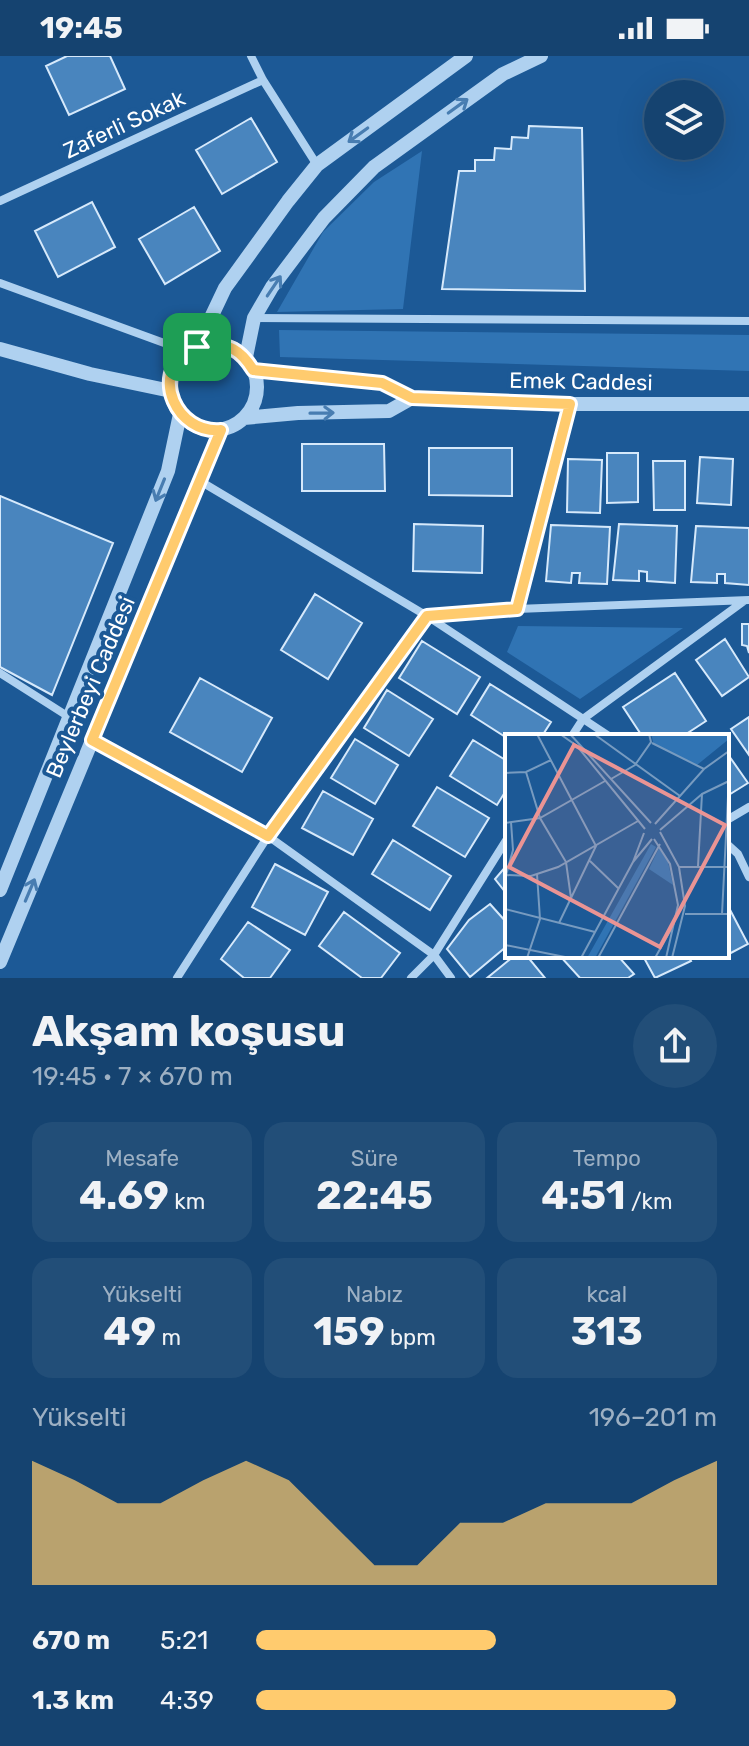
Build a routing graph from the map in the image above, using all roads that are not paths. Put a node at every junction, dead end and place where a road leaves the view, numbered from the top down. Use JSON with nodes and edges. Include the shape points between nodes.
{"nodes":[{"id":1,"x":251,"y":56,"type":"edge"},
{"id":2,"x":466,"y":56,"type":"edge"},
{"id":3,"x":541,"y":56,"type":"edge"},
{"id":4,"x":263,"y":80,"type":"junction"},
{"id":5,"x":317,"y":165,"type":"junction"},
{"id":6,"x":0,"y":201,"type":"edge"},
{"id":7,"x":0,"y":283,"type":"edge"},
{"id":8,"x":254,"y":318,"type":"junction"},
{"id":9,"x":749,"y":321,"type":"edge"},
{"id":10,"x":0,"y":349,"type":"edge"},
{"id":11,"x":192,"y":349,"type":"junction"},
{"id":12,"x":250,"y":363,"type":"junction"},
{"id":13,"x":171,"y":391,"type":"junction"},
{"id":14,"x":412,"y":398,"type":"junction"},
{"id":15,"x":570,"y":404,"type":"junction"},
{"id":16,"x":749,"y":404,"type":"edge"},
{"id":17,"x":180,"y":414,"type":"junction"},
{"id":18,"x":244,"y":418,"type":"junction"},
{"id":19,"x":221,"y":430,"type":"junction"},
{"id":20,"x":200,"y":481,"type":"junction"},
{"id":21,"x":747,"y":600,"type":"edge"},
{"id":22,"x":517,"y":609,"type":"junction"},
{"id":23,"x":427,"y":616,"type":"junction"},
{"id":24,"x":0,"y":673,"type":"edge"},
{"id":25,"x":69,"y":717,"type":"junction"},
{"id":26,"x":583,"y":719,"type":"junction"},
{"id":27,"x":573,"y":734,"type":"edge"},
{"id":28,"x":606,"y":734,"type":"edge"},
{"id":29,"x":92,"y":740,"type":"junction"},
{"id":30,"x":749,"y":807,"type":"edge"},
{"id":31,"x":729,"y":819,"type":"edge"},
{"id":32,"x":268,"y":836,"type":"junction"},
{"id":33,"x":505,"y":842,"type":"edge"},
{"id":34,"x":729,"y":846,"type":"edge"},
{"id":35,"x":749,"y":877,"type":"edge"},
{"id":36,"x":0,"y":890,"type":"edge"},
{"id":37,"x":434,"y":955,"type":"junction"},
{"id":38,"x":0,"y":962,"type":"edge"},
{"id":39,"x":177,"y":978,"type":"edge"},
{"id":40,"x":411,"y":978,"type":"edge"},
{"id":41,"x":451,"y":978,"type":"edge"}],
"edges":[{"from":1,"to":4,"type":"street"},
{"from":2,"to":5,"type":"street","one_way":true},
{"from":8,"to":3,"type":"street","one_way":true,"via":[[324,218],[374,167],[503,74]]},
{"from":4,"to":5,"type":"street"},
{"from":4,"to":6,"type":"street","name":"Zaferli Sokak"},
{"from":5,"to":11,"type":"street","via":[[225,288]]},
{"from":7,"to":11,"type":"street"},
{"from":8,"to":9,"type":"street"},
{"from":8,"to":12,"type":"street"},
{"from":10,"to":13,"type":"street"},
{"from":11,"to":12,"type":"street","name":"Emek Caddesi","via":[[220,344],[234,348]]},
{"from":11,"to":13,"type":"street","via":[[177,361]]},
{"from":12,"to":14,"type":"street","name":"Emek Caddesi","via":[[382,383]]},
{"from":12,"to":18,"type":"street","via":[[258,383]]},
{"from":13,"to":17,"type":"street"},
{"from":14,"to":15,"type":"street","name":"Emek Caddesi"},
{"from":18,"to":14,"type":"street","name":"Emek Caddesi","one_way":true,"via":[[389,411]]},
{"from":15,"to":16,"type":"street","name":"Emek Caddesi"},
{"from":15,"to":22,"type":"street"},
{"from":17,"to":19,"type":"street","via":[[190,424]]},
{"from":17,"to":25,"type":"street","name":"Beylerbeyi Caddesi","one_way":true,"via":[[168,471]]},
{"from":18,"to":19,"type":"street","name":"Emek Caddesi"},
{"from":19,"to":20,"type":"street","name":"Beylerbeyi Caddesi"},
{"from":20,"to":23,"type":"street"},
{"from":20,"to":29,"type":"street","name":"Beylerbeyi Caddesi"},
{"from":21,"to":22,"type":"street"},
{"from":21,"to":26,"type":"street"},
{"from":22,"to":23,"type":"street"},
{"from":23,"to":26,"type":"street"},
{"from":23,"to":32,"type":"street"},
{"from":24,"to":25,"type":"street"},
{"from":25,"to":36,"type":"street","name":"Beylerbeyi Caddesi"},
{"from":26,"to":27,"type":"street"},
{"from":26,"to":28,"type":"street"},
{"from":29,"to":32,"type":"street"},
{"from":38,"to":29,"type":"street","name":"Beylerbeyi Caddesi","one_way":true},
{"from":30,"to":31,"type":"street"},
{"from":32,"to":37,"type":"street"},
{"from":32,"to":39,"type":"street"},
{"from":33,"to":37,"type":"street"},
{"from":34,"to":35,"type":"street"},
{"from":37,"to":40,"type":"street"},
{"from":37,"to":41,"type":"street"}]}
